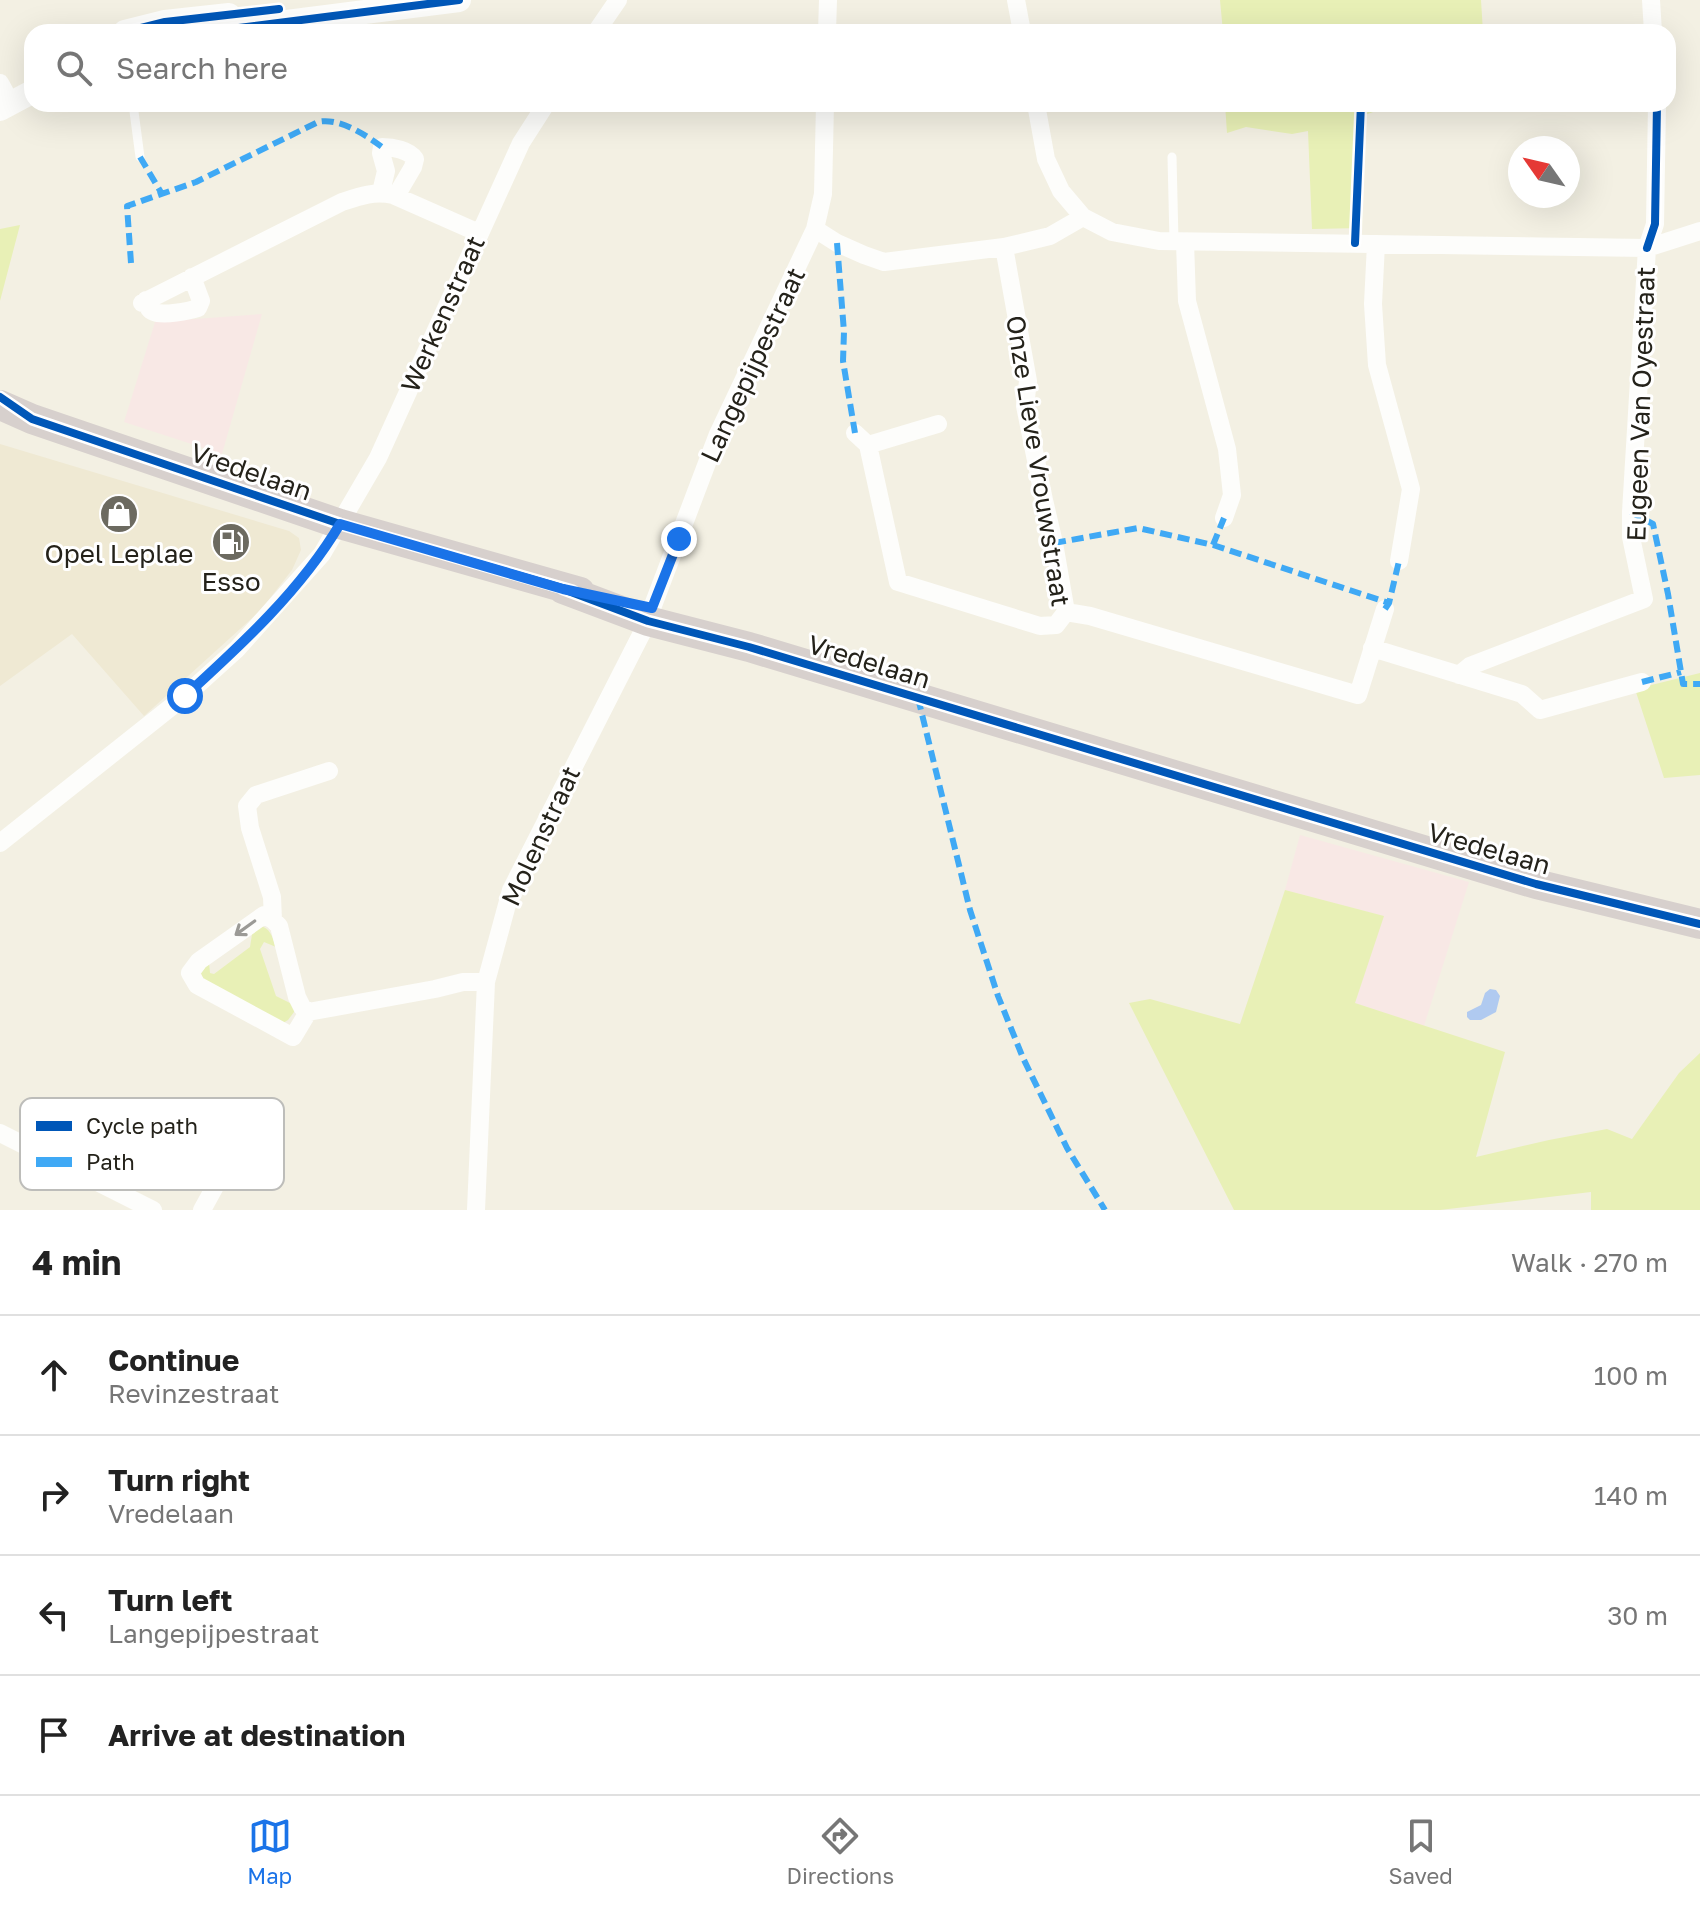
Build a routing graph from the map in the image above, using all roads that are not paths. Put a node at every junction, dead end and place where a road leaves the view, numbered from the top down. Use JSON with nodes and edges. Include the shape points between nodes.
{"nodes":[{"id":1,"x":362,"y":0,"type":"edge"},
{"id":2,"x":459,"y":0,"type":"edge"},
{"id":3,"x":618,"y":0,"type":"edge"},
{"id":4,"x":828,"y":0,"type":"edge"},
{"id":5,"x":1016,"y":0,"type":"edge"},
{"id":6,"x":1651,"y":0,"type":"edge"},
{"id":7,"x":157,"y":24,"type":"edge"},
{"id":8,"x":270,"y":24,"type":"edge"},
{"id":9,"x":602,"y":24,"type":"edge"},
{"id":10,"x":827,"y":24,"type":"edge"},
{"id":11,"x":1020,"y":24,"type":"edge"},
{"id":12,"x":1652,"y":24,"type":"edge"},
{"id":13,"x":134,"y":112,"type":"edge"},
{"id":14,"x":541,"y":112,"type":"edge"},
{"id":15,"x":825,"y":112,"type":"edge"},
{"id":16,"x":1037,"y":112,"type":"edge"},
{"id":17,"x":1657,"y":112,"type":"edge"},
{"id":18,"x":140,"y":157,"type":"dead end"},
{"id":19,"x":1172,"y":157,"type":"dead end"},
{"id":20,"x":1083,"y":217,"type":"junction"},
{"id":21,"x":815,"y":229,"type":"junction"},
{"id":22,"x":1700,"y":231,"type":"edge"},
{"id":23,"x":479,"y":233,"type":"junction"},
{"id":24,"x":1179,"y":242,"type":"junction"},
{"id":25,"x":1376,"y":244,"type":"junction"},
{"id":26,"x":1004,"y":247,"type":"junction"},
{"id":27,"x":1647,"y":248,"type":"junction"},
{"id":28,"x":192,"y":277,"type":"junction"},
{"id":29,"x":0,"y":405,"type":"edge"},
{"id":30,"x":0,"y":414,"type":"edge"},
{"id":31,"x":32,"y":419,"type":"junction"},
{"id":32,"x":938,"y":424,"type":"dead end"},
{"id":33,"x":1224,"y":518,"type":"dead end"},
{"id":34,"x":340,"y":524,"type":"junction"},
{"id":35,"x":1399,"y":561,"type":"dead end"},
{"id":36,"x":1385,"y":609,"type":"dead end"},
{"id":37,"x":650,"y":614,"type":"junction"},
{"id":38,"x":1061,"y":619,"type":"junction"},
{"id":39,"x":1372,"y":648,"type":"junction"},
{"id":40,"x":1459,"y":675,"type":"junction"},
{"id":41,"x":1642,"y":682,"type":"dead end"},
{"id":42,"x":329,"y":771,"type":"dead end"},
{"id":43,"x":0,"y":843,"type":"edge"},
{"id":44,"x":273,"y":920,"type":"junction"},
{"id":45,"x":1700,"y":924,"type":"edge"},
{"id":46,"x":486,"y":982,"type":"junction"},
{"id":47,"x":308,"y":1012,"type":"junction"},
{"id":48,"x":0,"y":1133,"type":"edge"},
{"id":49,"x":20,"y":1143,"type":"edge"},
{"id":50,"x":113,"y":1190,"type":"edge"},
{"id":51,"x":213,"y":1190,"type":"edge"},
{"id":52,"x":153,"y":1210,"type":"edge"},
{"id":53,"x":202,"y":1210,"type":"edge"},
{"id":54,"x":476,"y":1210,"type":"edge"}],
"edges":[{"from":1,"to":7,"type":"street"},
{"from":2,"to":8,"type":"street"},
{"from":3,"to":9,"type":"street"},
{"from":4,"to":10,"type":"street"},
{"from":5,"to":11,"type":"street"},
{"from":6,"to":12,"type":"street"},
{"from":13,"to":18,"type":"lane"},
{"from":14,"to":23,"type":"street","name":"Werkenstraat"},
{"from":15,"to":21,"type":"street","name":"Langepijpestraat","via":[[823,194]]},
{"from":16,"to":20,"type":"street","via":[[1046,159],[1061,191]]},
{"from":17,"to":27,"type":"street","name":"Eugeen Van Oyestraat","via":[[1655,224]]},
{"from":19,"to":24,"type":"lane"},
{"from":20,"to":24,"type":"street","via":[[1112,232]]},
{"from":20,"to":26,"type":"street","via":[[1050,236]]},
{"from":21,"to":26,"type":"street","via":[[884,262]]},
{"from":21,"to":37,"type":"street","name":"Langepijpestraat","via":[[718,434]]},
{"from":22,"to":27,"type":"street"},
{"from":23,"to":28,"type":"street","via":[[388,194],[364,194]]},
{"from":23,"to":34,"type":"street","name":"Werkenstraat","via":[[378,458]]},
{"from":24,"to":25,"type":"street"},
{"from":24,"to":33,"type":"street","via":[[1187,301],[1227,449],[1232,495]]},
{"from":25,"to":27,"type":"street"},
{"from":25,"to":35,"type":"street","via":[[1377,365],[1411,489]]},
{"from":26,"to":38,"type":"street","name":"Onze Lieve Vrouwstraat","via":[[1028,381],[1025,406],[1054,543]]},
{"from":27,"to":40,"type":"street","name":"Eugeen Van Oyestraat","via":[[1631,537],[1644,599],[1470,666]]},
{"from":28,"to":28,"type":"street","via":[[144,302],[155,313],[198,308],[201,301]]},
{"from":29,"to":31,"type":"main road","name":"Vredelaan"},
{"from":30,"to":31,"type":"main road","name":"Vredelaan"},
{"from":31,"to":34,"type":"main road","name":"Vredelaan"},
{"from":32,"to":38,"type":"street","via":[[862,439],[898,582],[1040,626]]},
{"from":34,"to":37,"type":"main road","name":"Vredelaan"},
{"from":34,"to":43,"type":"street","name":"Werkenstraat","via":[[322,554],[237,649]]},
{"from":36,"to":39,"type":"street"},
{"from":37,"to":45,"type":"main road","name":"Vredelaan","via":[[1536,884]]},
{"from":37,"to":46,"type":"street","name":"Molenstraat","via":[[511,890]]},
{"from":38,"to":39,"type":"street","via":[[1090,616],[1358,695]]},
{"from":39,"to":40,"type":"street"},
{"from":40,"to":41,"type":"street","via":[[1522,694],[1540,710]]},
{"from":42,"to":44,"type":"street","via":[[256,795],[247,806],[272,897]]},
{"from":44,"to":47,"type":"street","via":[[297,997]]},
{"from":44,"to":47,"type":"street","one_way":true,"via":[[264,915],[256,920],[190,973],[197,985],[293,1037]]},
{"from":46,"to":47,"type":"street"},
{"from":46,"to":54,"type":"street","name":"Molenstraat"},
{"from":48,"to":49,"type":"street"},
{"from":50,"to":52,"type":"street"},
{"from":51,"to":53,"type":"street"}]}
